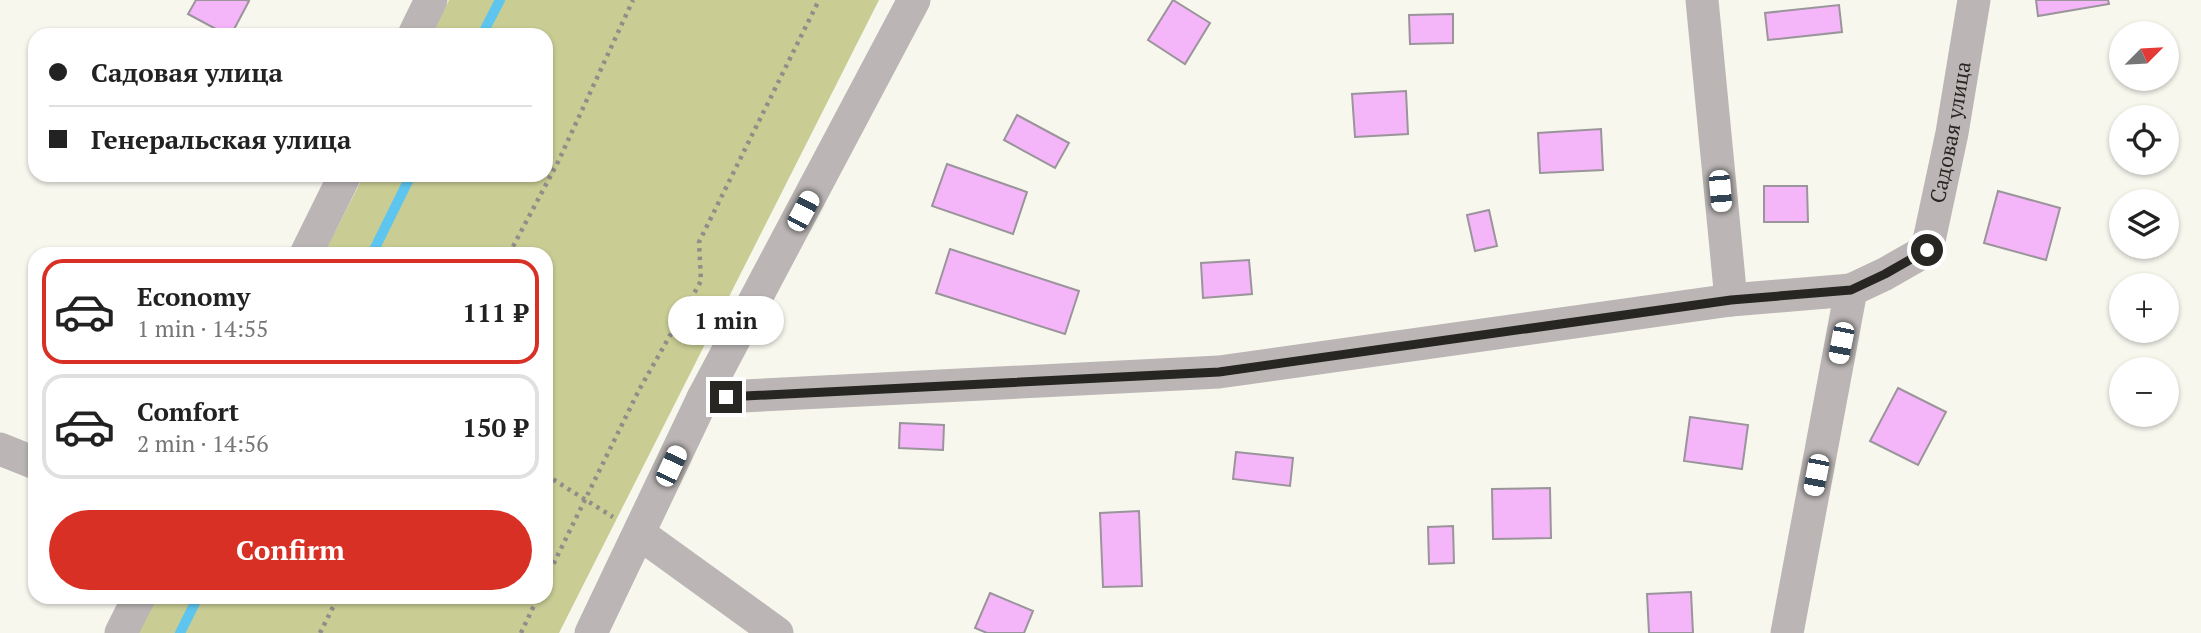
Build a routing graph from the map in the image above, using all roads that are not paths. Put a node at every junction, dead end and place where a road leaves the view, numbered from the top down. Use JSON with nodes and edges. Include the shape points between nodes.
{"nodes":[{"id":1,"x":431,"y":0,"type":"edge"},
{"id":2,"x":914,"y":0,"type":"edge"},
{"id":3,"x":1702,"y":0,"type":"edge"},
{"id":4,"x":1974,"y":0,"type":"edge"},
{"id":5,"x":417,"y":28,"type":"edge"},
{"id":6,"x":342,"y":182,"type":"edge"},
{"id":7,"x":309,"y":247,"type":"edge"},
{"id":8,"x":1851,"y":290,"type":"junction"},
{"id":9,"x":1731,"y":300,"type":"junction"},
{"id":10,"x":703,"y":398,"type":"junction"},
{"id":11,"x":0,"y":449,"type":"edge"},
{"id":12,"x":28,"y":460,"type":"edge"},
{"id":13,"x":640,"y":534,"type":"junction"},
{"id":14,"x":136,"y":604,"type":"edge"},
{"id":15,"x":121,"y":633,"type":"edge"},
{"id":16,"x":592,"y":633,"type":"edge"},
{"id":17,"x":777,"y":633,"type":"edge"},
{"id":18,"x":1787,"y":633,"type":"edge"}],
"edges":[{"from":1,"to":5,"type":"street"},
{"from":2,"to":10,"type":"street"},
{"from":3,"to":9,"type":"street"},
{"from":4,"to":8,"type":"street","name":"Садовая улица","via":[[1927,250]]},
{"from":6,"to":7,"type":"street"},
{"from":8,"to":9,"type":"street"},
{"from":8,"to":18,"type":"street"},
{"from":9,"to":10,"type":"street","via":[[1219,372]]},
{"from":10,"to":13,"type":"street"},
{"from":11,"to":12,"type":"street"},
{"from":13,"to":16,"type":"street"},
{"from":13,"to":17,"type":"street"},
{"from":14,"to":15,"type":"street"}]}
